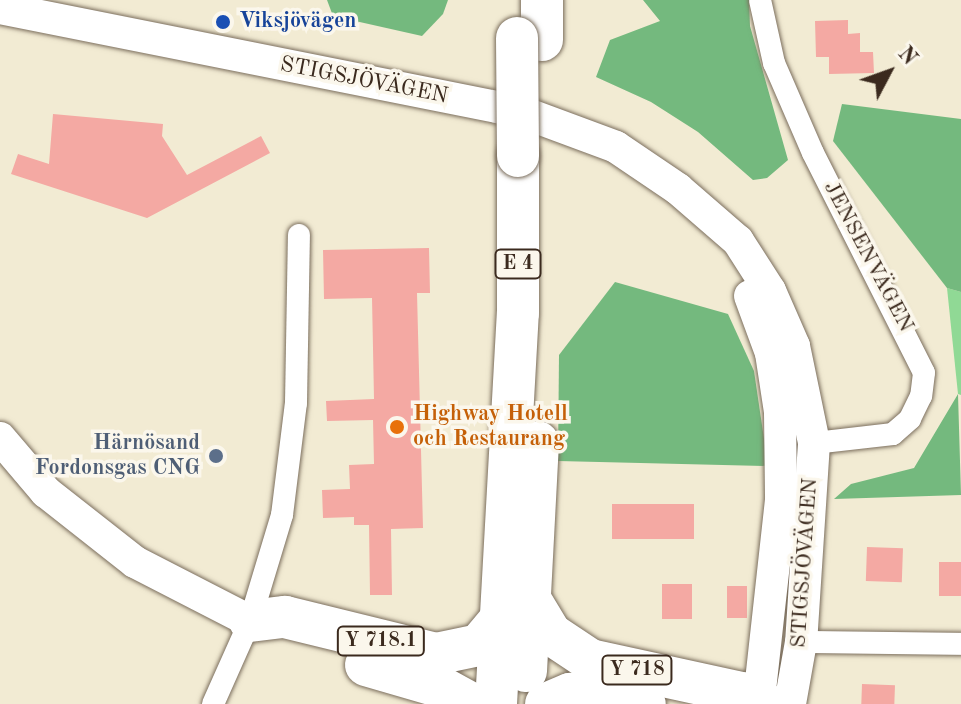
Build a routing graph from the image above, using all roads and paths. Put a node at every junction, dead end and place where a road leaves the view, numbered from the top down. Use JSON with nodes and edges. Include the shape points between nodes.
{"nodes":[{"id":1,"x":760,"y":0,"type":"edge"},
{"id":2,"x":0,"y":8,"type":"edge"},
{"id":3,"x":529,"y":20,"type":"edge"},
{"id":4,"x":705,"y":212,"type":"junction"},
{"id":5,"x":299,"y":235,"type":"dead end"},
{"id":6,"x":0,"y":438,"type":"edge"},
{"id":7,"x":814,"y":443,"type":"junction"},
{"id":8,"x":516,"y":610,"type":"junction"},
{"id":9,"x":250,"y":621,"type":"junction"},
{"id":10,"x":801,"y":642,"type":"junction"},
{"id":11,"x":961,"y":644,"type":"edge"},
{"id":12,"x":768,"y":703,"type":"edge"},
{"id":13,"x":213,"y":704,"type":"edge"},
{"id":14,"x":472,"y":704,"type":"edge"},
{"id":15,"x":496,"y":704,"type":"edge"},
{"id":16,"x":521,"y":704,"type":"edge"},
{"id":17,"x":546,"y":704,"type":"edge"},
{"id":18,"x":645,"y":704,"type":"edge"}],
"edges":[{"from":1,"to":7,"type":"street","name":"JENSENVÄGEN","via":[[774,63],[813,153],[924,373],[910,419],[893,434]]},
{"from":2,"to":4,"type":"main road","name":"STIGSJÖVÄGEN","via":[[522,112],[616,147]]},
{"from":3,"to":8,"type":"highway","number":"E 4","bridge":true,"via":[[530,157],[518,313]]},
{"from":4,"to":7,"type":"main road","name":"STIGSJÖVÄGEN","via":[[738,241],[770,291],[794,346]]},
{"from":4,"to":12,"type":"main road","name":"STIGSJÖVÄGEN","via":[[751,297],[771,353],[780,412],[781,500]]},
{"from":5,"to":9,"type":"street","via":[[291,462],[271,559]]},
{"from":6,"to":9,"type":"main road","number":"Y 718.1","via":[[46,492],[135,562]]},
{"from":7,"to":10,"type":"main road","name":"STIGSJÖVÄGEN"},
{"from":8,"to":9,"type":"highway","number":"Y 718.1","via":[[479,645],[436,654],[285,617]]},
{"from":8,"to":12,"type":"highway","number":"Y 718","via":[[590,660]]},
{"from":8,"to":15,"type":"highway","number":"E 4"},
{"from":8,"to":16,"type":"highway","number":"E 4"},
{"from":9,"to":13,"type":"street"},
{"from":9,"to":14,"type":"highway","number":"Y 718.1","via":[[283,641],[441,687]]},
{"from":10,"to":11,"type":"street"},
{"from":10,"to":12,"type":"main road","name":"STIGSJÖVÄGEN"},
{"from":17,"to":18,"type":"highway","number":"Y 718","via":[[570,694],[596,693]]}]}
